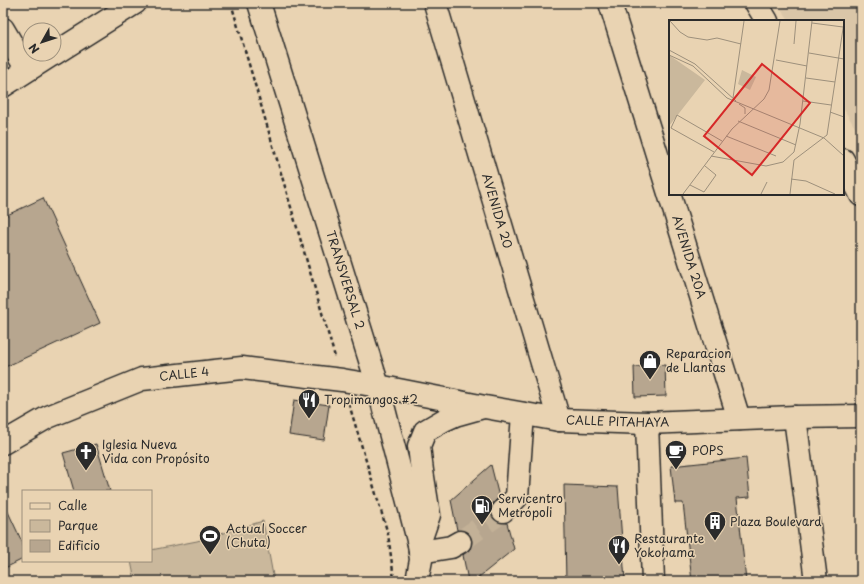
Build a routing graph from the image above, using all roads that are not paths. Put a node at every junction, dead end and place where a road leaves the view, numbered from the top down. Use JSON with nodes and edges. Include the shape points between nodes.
{"nodes":[{"id":1,"x":135,"y":3,"type":"edge"},
{"id":2,"x":260,"y":3,"type":"edge"},
{"id":3,"x":435,"y":3,"type":"edge"},
{"id":4,"x":610,"y":3,"type":"edge"},
{"id":5,"x":756,"y":3,"type":"edge"},
{"id":6,"x":766,"y":20,"type":"edge"},
{"id":7,"x":3,"y":29,"type":"edge"},
{"id":8,"x":62,"y":49,"type":"edge"},
{"id":9,"x":40,"y":62,"type":"edge"},
{"id":10,"x":27,"y":70,"type":"junction"},
{"id":11,"x":3,"y":86,"type":"edge"},
{"id":12,"x":844,"y":162,"type":"edge"},
{"id":13,"x":669,"y":193,"type":"edge"},
{"id":14,"x":670,"y":195,"type":"edge"},
{"id":15,"x":861,"y":195,"type":"edge"},
{"id":16,"x":378,"y":386,"type":"junction"},
{"id":17,"x":485,"y":407,"type":"junction"},
{"id":18,"x":523,"y":414,"type":"junction"},
{"id":19,"x":861,"y":416,"type":"edge"},
{"id":20,"x":795,"y":417,"type":"junction"},
{"id":21,"x":739,"y":419,"type":"junction"},
{"id":22,"x":559,"y":420,"type":"junction"},
{"id":23,"x":647,"y":423,"type":"junction"},
{"id":24,"x":3,"y":443,"type":"edge"},
{"id":25,"x":503,"y":511,"type":"tunnel mouth"},
{"id":26,"x":460,"y":542,"type":"tunnel mouth"},
{"id":27,"x":419,"y":559,"type":"edge"},
{"id":28,"x":431,"y":581,"type":"edge"},
{"id":29,"x":653,"y":581,"type":"edge"},
{"id":30,"x":816,"y":581,"type":"edge"}],
"edges":[{"from":1,"to":8,"type":"street"},
{"from":2,"to":16,"type":"street","name":"TRANSVERSAL 2"},
{"from":3,"to":22,"type":"street","name":"AVENIDA 20"},
{"from":4,"to":13,"type":"street","name":"AVENIDA 20A"},
{"from":5,"to":6,"type":"street"},
{"from":7,"to":10,"type":"street"},
{"from":9,"to":10,"type":"street"},
{"from":10,"to":11,"type":"street"},
{"from":12,"to":15,"type":"street"},
{"from":14,"to":21,"type":"street","name":"AVENIDA 20A"},
{"from":16,"to":17,"type":"street","name":"CALLE PITAHAYA"},
{"from":16,"to":24,"type":"street","name":"CALLE 4","via":[[242,368],[142,379],[48,416]]},
{"from":16,"to":27,"type":"street","name":"TRANSVERSAL 2"},
{"from":17,"to":18,"type":"street","name":"CALLE PITAHAYA"},
{"from":17,"to":27,"type":"street","via":[[449,418],[425,431],[419,446],[429,515]]},
{"from":18,"to":22,"type":"street","name":"CALLE PITAHAYA"},
{"from":18,"to":25,"type":"street","via":[[517,497]]},
{"from":19,"to":20,"type":"street","name":"CALLE PITAHAYA"},
{"from":20,"to":21,"type":"street","name":"CALLE PITAHAYA"},
{"from":20,"to":30,"type":"street"},
{"from":21,"to":23,"type":"street","name":"CALLE PITAHAYA"},
{"from":22,"to":23,"type":"street","name":"CALLE PITAHAYA"},
{"from":23,"to":29,"type":"street"},
{"from":26,"to":27,"type":"street"},
{"from":27,"to":28,"type":"street","name":"TRANSVERSAL 2"}]}
